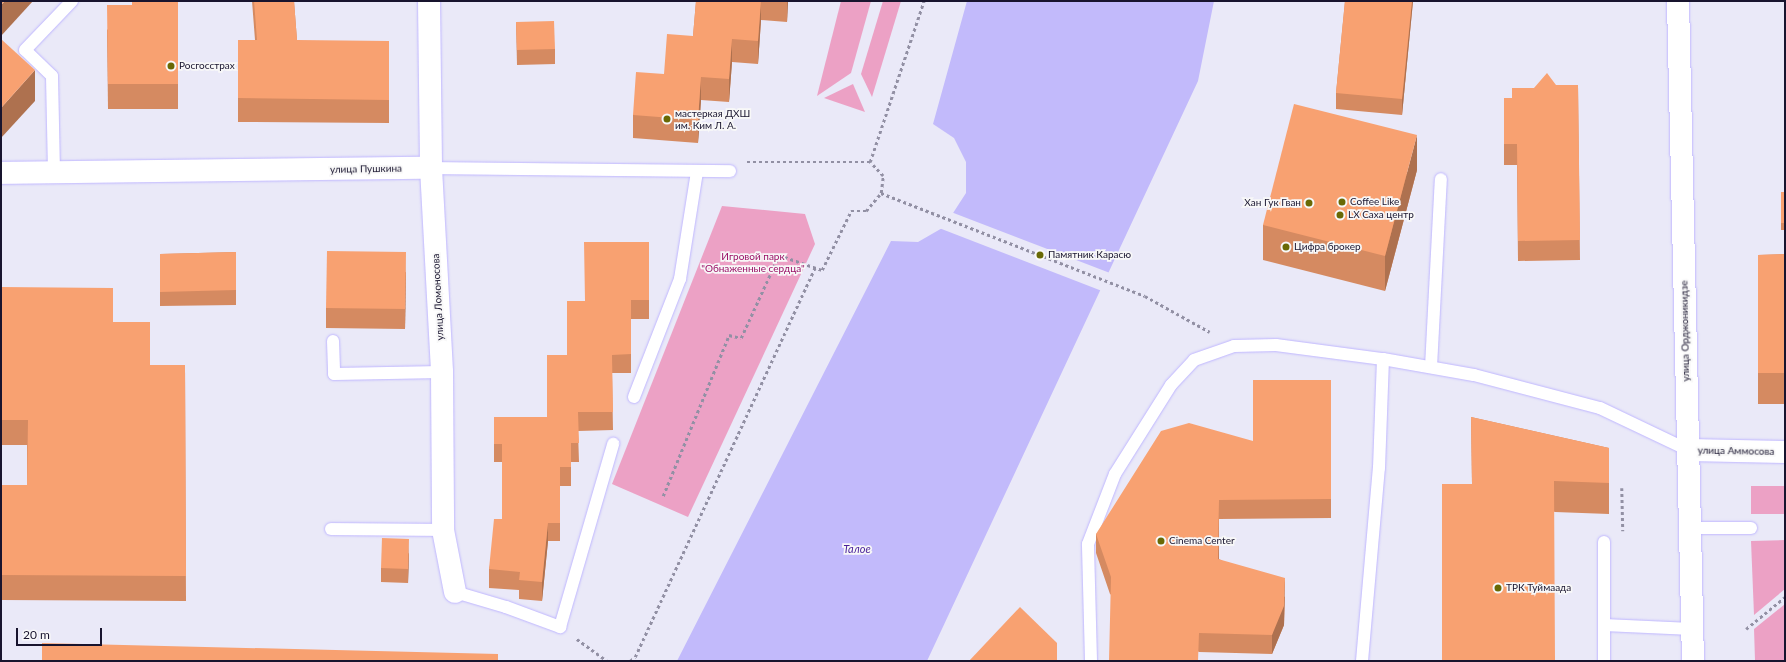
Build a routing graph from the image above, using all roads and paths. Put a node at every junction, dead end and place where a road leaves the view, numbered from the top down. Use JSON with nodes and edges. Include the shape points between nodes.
{"nodes":[{"id":1,"x":72,"y":1,"type":"edge"},
{"id":2,"x":429,"y":1,"type":"edge"},
{"id":3,"x":924,"y":1,"type":"edge"},
{"id":4,"x":1678,"y":1,"type":"edge"},
{"id":5,"x":870,"y":162,"type":"junction"},
{"id":6,"x":431,"y":168,"type":"junction"},
{"id":7,"x":730,"y":171,"type":"joint"},
{"id":8,"x":54,"y":172,"type":"junction"},
{"id":9,"x":697,"y":172,"type":"junction"},
{"id":10,"x":1,"y":173,"type":"edge"},
{"id":11,"x":1441,"y":179,"type":"dead end"},
{"id":12,"x":881,"y":193,"type":"junction"},
{"id":13,"x":815,"y":267,"type":"junction"},
{"id":14,"x":333,"y":341,"type":"dead end"},
{"id":15,"x":1234,"y":346,"type":"junction"},
{"id":16,"x":1384,"y":358,"type":"junction"},
{"id":17,"x":1431,"y":367,"type":"junction"},
{"id":18,"x":442,"y":372,"type":"junction"},
{"id":19,"x":634,"y":397,"type":"dead end"},
{"id":20,"x":613,"y":444,"type":"dead end"},
{"id":21,"x":1688,"y":450,"type":"junction"},
{"id":22,"x":1785,"y":452,"type":"edge"},
{"id":23,"x":662,"y":496,"type":"dead end"},
{"id":24,"x":1690,"y":528,"type":"junction"},
{"id":25,"x":1751,"y":528,"type":"dead end"},
{"id":26,"x":331,"y":529,"type":"dead end"},
{"id":27,"x":443,"y":530,"type":"junction"},
{"id":28,"x":1604,"y":542,"type":"dead end"},
{"id":29,"x":455,"y":592,"type":"joint"},
{"id":30,"x":1785,"y":597,"type":"edge"},
{"id":31,"x":1604,"y":625,"type":"junction"},
{"id":32,"x":560,"y":627,"type":"junction"},
{"id":33,"x":1692,"y":629,"type":"junction"},
{"id":34,"x":1746,"y":629,"type":"dead end"},
{"id":35,"x":607,"y":661,"type":"edge"},
{"id":36,"x":630,"y":661,"type":"edge"},
{"id":37,"x":1091,"y":661,"type":"edge"},
{"id":38,"x":1362,"y":661,"type":"edge"},
{"id":39,"x":1604,"y":661,"type":"edge"},
{"id":40,"x":1693,"y":661,"type":"edge"}],
"edges":[{"from":1,"to":8,"type":"lane","via":[[25,50],[52,76]]},
{"from":2,"to":6,"type":"street","name":"улица Ломоносова"},
{"from":3,"to":5,"type":"path"},
{"from":4,"to":21,"type":"street","name":"улица Орджоникидзе"},
{"from":5,"to":7,"type":"path","via":[[751,160]]},
{"from":5,"to":12,"type":"path","via":[[883,176]]},
{"from":6,"to":8,"type":"street","name":"улица Пушкина"},
{"from":6,"to":9,"type":"lane","name":"улица Пушкина"},
{"from":6,"to":18,"type":"street","name":"улица Ломоносова"},
{"from":7,"to":9,"type":"lane","name":"улица Пушкина"},
{"from":8,"to":10,"type":"street","name":"улица Пушкина"},
{"from":9,"to":19,"type":"lane","via":[[680,279]]},
{"from":11,"to":17,"type":"lane"},
{"from":12,"to":13,"type":"path","via":[[866,211],[851,211],[822,270]]},
{"from":12,"to":15,"type":"path","via":[[1145,296]]},
{"from":13,"to":23,"type":"path","via":[[779,255],[741,338],[729,335]]},
{"from":13,"to":36,"type":"path"},
{"from":14,"to":18,"type":"lane","via":[[334,374]]},
{"from":15,"to":16,"type":"lane","via":[[1276,345]]},
{"from":15,"to":37,"type":"lane","via":[[1194,360],[1171,386],[1115,474],[1088,544]]},
{"from":16,"to":17,"type":"lane"},
{"from":16,"to":38,"type":"lane","via":[[1379,468]]},
{"from":17,"to":21,"type":"lane","via":[[1600,408]]},
{"from":18,"to":27,"type":"street","name":"улица Ломоносова"},
{"from":20,"to":32,"type":"lane"},
{"from":21,"to":22,"type":"street","name":"улица Аммосова"},
{"from":21,"to":24,"type":"street","name":"улица Орджоникидзе"},
{"from":24,"to":25,"type":"lane"},
{"from":24,"to":33,"type":"street","name":"улица Орджоникидзе"},
{"from":26,"to":27,"type":"lane"},
{"from":27,"to":29,"type":"street","name":"улица Ломоносова"},
{"from":28,"to":31,"type":"lane"},
{"from":29,"to":32,"type":"lane"},
{"from":30,"to":34,"type":"path"},
{"from":31,"to":33,"type":"lane"},
{"from":31,"to":39,"type":"lane"},
{"from":32,"to":35,"type":"path"},
{"from":33,"to":40,"type":"street","name":"улица Орджоникидзе"}]}
